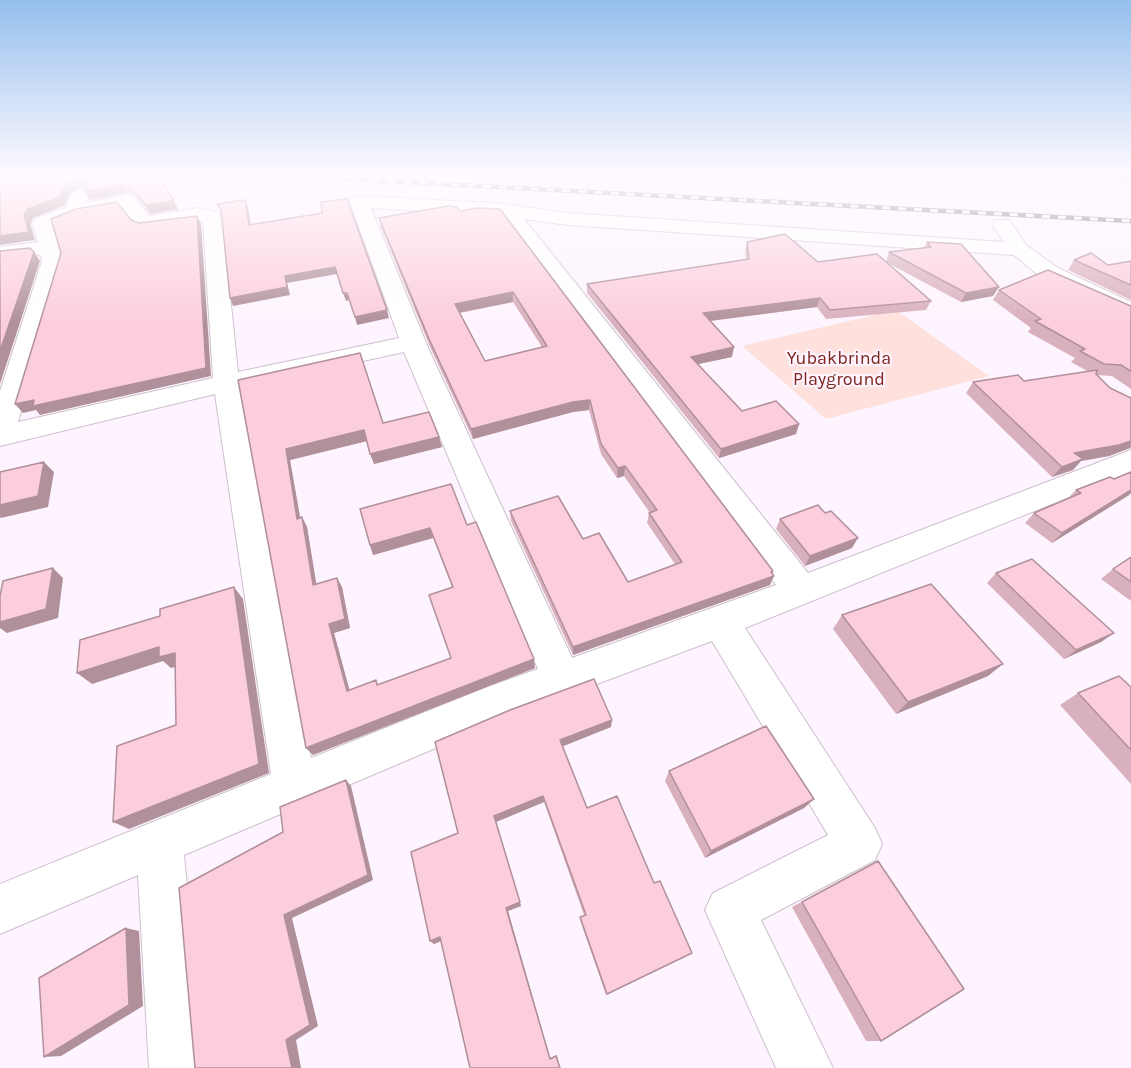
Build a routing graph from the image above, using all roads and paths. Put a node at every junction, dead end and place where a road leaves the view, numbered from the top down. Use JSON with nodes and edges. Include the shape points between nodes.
{"nodes":[{"id":1,"x":1002,"y":224,"type":"dead end"},
{"id":2,"x":43,"y":225,"type":"edge"},
{"id":3,"x":213,"y":225,"type":"edge"},
{"id":4,"x":368,"y":225,"type":"edge"},
{"id":5,"x":518,"y":225,"type":"edge"},
{"id":6,"x":650,"y":225,"type":"edge"},
{"id":7,"x":1018,"y":249,"type":"junction"},
{"id":8,"x":51,"y":252,"type":"junction"},
{"id":9,"x":0,"y":253,"type":"edge"},
{"id":10,"x":1131,"y":311,"type":"edge"},
{"id":11,"x":413,"y":343,"type":"junction"},
{"id":12,"x":226,"y":382,"type":"junction"},
{"id":13,"x":0,"y":435,"type":"edge"},
{"id":14,"x":1131,"y":459,"type":"edge"},
{"id":15,"x":801,"y":591,"type":"junction"},
{"id":16,"x":721,"y":622,"type":"junction"},
{"id":17,"x":562,"y":680,"type":"junction"},
{"id":18,"x":295,"y":787,"type":"junction"},
{"id":19,"x":160,"y":844,"type":"junction"},
{"id":20,"x":0,"y":909,"type":"edge"},
{"id":21,"x":177,"y":1068,"type":"edge"},
{"id":22,"x":805,"y":1068,"type":"edge"}],
"edges":[{"from":1,"to":7,"type":"street"},
{"from":2,"to":8,"type":"street"},
{"from":3,"to":12,"type":"street"},
{"from":4,"to":11,"type":"street"},
{"from":5,"to":15,"type":"street"},
{"from":6,"to":7,"type":"street"},
{"from":7,"to":10,"type":"street","via":[[1050,273]]},
{"from":8,"to":9,"type":"street","via":[[36,248]]},
{"from":8,"to":13,"type":"street","via":[[53,261]]},
{"from":11,"to":12,"type":"street"},
{"from":11,"to":17,"type":"street"},
{"from":12,"to":13,"type":"street"},
{"from":12,"to":18,"type":"street"},
{"from":14,"to":15,"type":"street"},
{"from":15,"to":16,"type":"street"},
{"from":16,"to":17,"type":"street"},
{"from":16,"to":22,"type":"street","via":[[859,844],[730,910]]},
{"from":17,"to":18,"type":"street","via":[[504,699]]},
{"from":18,"to":19,"type":"street"},
{"from":19,"to":20,"type":"street"},
{"from":19,"to":21,"type":"street"}]}
